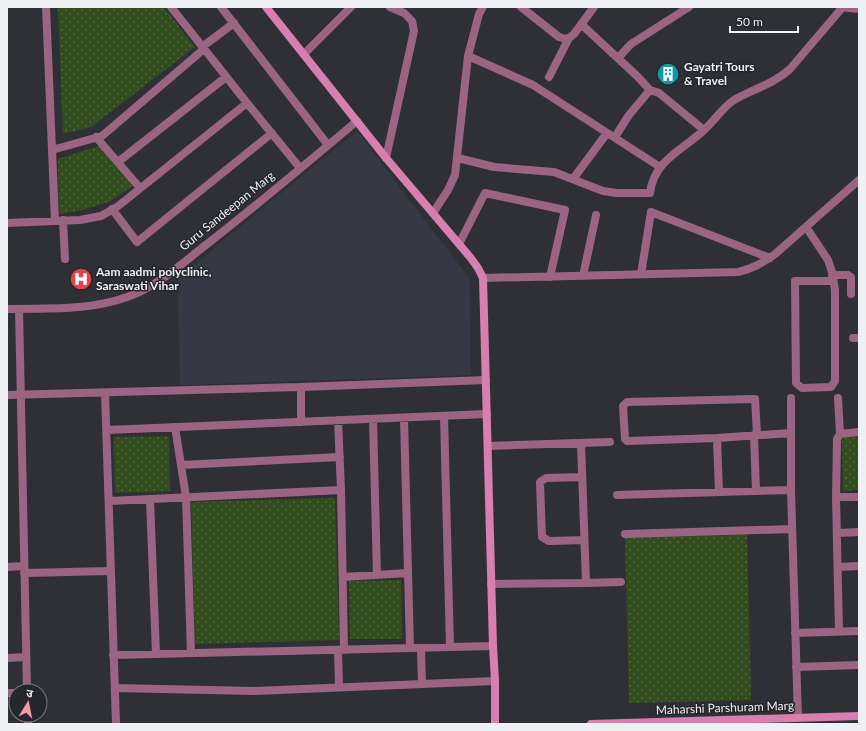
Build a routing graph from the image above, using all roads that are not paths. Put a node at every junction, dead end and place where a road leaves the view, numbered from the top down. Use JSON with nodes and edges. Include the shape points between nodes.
{"nodes":[{"id":1,"x":46,"y":7,"type":"edge"},
{"id":2,"x":171,"y":7,"type":"edge"},
{"id":3,"x":221,"y":7,"type":"edge"},
{"id":4,"x":266,"y":7,"type":"edge"},
{"id":5,"x":351,"y":7,"type":"edge"},
{"id":6,"x":390,"y":7,"type":"edge"},
{"id":7,"x":483,"y":7,"type":"edge"},
{"id":8,"x":521,"y":7,"type":"edge"},
{"id":9,"x":594,"y":7,"type":"edge"},
{"id":10,"x":689,"y":7,"type":"edge"},
{"id":11,"x":841,"y":7,"type":"edge"},
{"id":12,"x":859,"y":8,"type":"edge"},
{"id":13,"x":234,"y":23,"type":"junction"},
{"id":14,"x":581,"y":24,"type":"junction"},
{"id":15,"x":569,"y":38,"type":"junction"},
{"id":16,"x":203,"y":48,"type":"junction"},
{"id":17,"x":304,"y":54,"type":"junction"},
{"id":18,"x":468,"y":56,"type":"junction"},
{"id":19,"x":618,"y":58,"type":"junction"},
{"id":20,"x":549,"y":76,"type":"dead end"},
{"id":21,"x":226,"y":77,"type":"junction"},
{"id":22,"x":650,"y":90,"type":"junction"},
{"id":23,"x":247,"y":103,"type":"junction"},
{"id":24,"x":357,"y":121,"type":"junction"},
{"id":25,"x":704,"y":130,"type":"junction"},
{"id":26,"x":272,"y":133,"type":"junction"},
{"id":27,"x":607,"y":133,"type":"junction"},
{"id":28,"x":96,"y":137,"type":"junction"},
{"id":29,"x":615,"y":137,"type":"junction"},
{"id":30,"x":328,"y":144,"type":"junction"},
{"id":31,"x":52,"y":150,"type":"junction"},
{"id":32,"x":386,"y":158,"type":"junction"},
{"id":33,"x":458,"y":158,"type":"junction"},
{"id":34,"x":118,"y":162,"type":"junction"},
{"id":35,"x":660,"y":167,"type":"junction"},
{"id":36,"x":300,"y":168,"type":"junction"},
{"id":37,"x":573,"y":179,"type":"junction"},
{"id":38,"x":859,"y":180,"type":"edge"},
{"id":39,"x":140,"y":188,"type":"junction"},
{"id":40,"x":112,"y":209,"type":"junction"},
{"id":41,"x":433,"y":213,"type":"junction"},
{"id":42,"x":596,"y":215,"type":"dead end"},
{"id":43,"x":59,"y":221,"type":"junction"},
{"id":44,"x":7,"y":223,"type":"edge"},
{"id":45,"x":806,"y":227,"type":"junction"},
{"id":46,"x":460,"y":244,"type":"junction"},
{"id":47,"x":770,"y":258,"type":"junction"},
{"id":48,"x":65,"y":259,"type":"dead end"},
{"id":49,"x":641,"y":274,"type":"junction"},
{"id":50,"x":550,"y":276,"type":"junction"},
{"id":51,"x":583,"y":276,"type":"junction"},
{"id":52,"x":483,"y":278,"type":"junction"},
{"id":53,"x":833,"y":278,"type":"junction"},
{"id":54,"x":851,"y":294,"type":"dead end"},
{"id":55,"x":7,"y":309,"type":"edge"},
{"id":56,"x":19,"y":309,"type":"junction"},
{"id":57,"x":486,"y":380,"type":"junction"},
{"id":58,"x":301,"y":387,"type":"junction"},
{"id":59,"x":105,"y":392,"type":"junction"},
{"id":60,"x":21,"y":394,"type":"junction"},
{"id":61,"x":7,"y":395,"type":"edge"},
{"id":62,"x":791,"y":398,"type":"dead end"},
{"id":63,"x":838,"y":398,"type":"dead end"},
{"id":64,"x":487,"y":414,"type":"junction"},
{"id":65,"x":444,"y":416,"type":"junction"},
{"id":66,"x":404,"y":418,"type":"junction"},
{"id":67,"x":373,"y":419,"type":"junction"},
{"id":68,"x":338,"y":420,"type":"junction"},
{"id":69,"x":302,"y":422,"type":"junction"},
{"id":70,"x":176,"y":427,"type":"junction"},
{"id":71,"x":107,"y":430,"type":"junction"},
{"id":72,"x":859,"y":432,"type":"edge"},
{"id":73,"x":791,"y":433,"type":"junction"},
{"id":74,"x":840,"y":434,"type":"junction"},
{"id":75,"x":755,"y":435,"type":"junction"},
{"id":76,"x":717,"y":438,"type":"junction"},
{"id":77,"x":610,"y":442,"type":"dead end"},
{"id":78,"x":581,"y":443,"type":"junction"},
{"id":79,"x":488,"y":446,"type":"junction"},
{"id":80,"x":340,"y":457,"type":"junction"},
{"id":81,"x":181,"y":465,"type":"junction"},
{"id":82,"x":582,"y":477,"type":"junction"},
{"id":83,"x":341,"y":490,"type":"junction"},
{"id":84,"x":791,"y":490,"type":"junction"},
{"id":85,"x":756,"y":491,"type":"junction"},
{"id":86,"x":719,"y":492,"type":"junction"},
{"id":87,"x":617,"y":495,"type":"dead end"},
{"id":88,"x":836,"y":497,"type":"junction"},
{"id":89,"x":859,"y":497,"type":"edge"},
{"id":90,"x":186,"y":498,"type":"junction"},
{"id":91,"x":150,"y":499,"type":"junction"},
{"id":92,"x":109,"y":501,"type":"junction"},
{"id":93,"x":792,"y":529,"type":"junction"},
{"id":94,"x":859,"y":532,"type":"edge"},
{"id":95,"x":837,"y":533,"type":"junction"},
{"id":96,"x":625,"y":534,"type":"dead end"},
{"id":97,"x":584,"y":540,"type":"junction"},
{"id":98,"x":859,"y":566,"type":"edge"},
{"id":99,"x":7,"y":567,"type":"edge"},
{"id":100,"x":838,"y":567,"type":"junction"},
{"id":101,"x":24,"y":569,"type":"junction"},
{"id":102,"x":110,"y":571,"type":"junction"},
{"id":103,"x":408,"y":573,"type":"junction"},
{"id":104,"x":377,"y":575,"type":"junction"},
{"id":105,"x":343,"y":577,"type":"junction"},
{"id":106,"x":621,"y":582,"type":"dead end"},
{"id":107,"x":586,"y":583,"type":"junction"},
{"id":108,"x":491,"y":584,"type":"junction"},
{"id":109,"x":839,"y":631,"type":"junction"},
{"id":110,"x":859,"y":631,"type":"edge"},
{"id":111,"x":795,"y":633,"type":"junction"},
{"id":112,"x":493,"y":646,"type":"junction"},
{"id":113,"x":450,"y":647,"type":"junction"},
{"id":114,"x":410,"y":648,"type":"junction"},
{"id":115,"x":421,"y":648,"type":"junction"},
{"id":116,"x":341,"y":650,"type":"junction"},
{"id":117,"x":156,"y":654,"type":"junction"},
{"id":118,"x":191,"y":654,"type":"junction"},
{"id":119,"x":113,"y":655,"type":"junction"},
{"id":120,"x":26,"y":657,"type":"junction"},
{"id":121,"x":7,"y":658,"type":"edge"},
{"id":122,"x":859,"y":665,"type":"edge"},
{"id":123,"x":796,"y":666,"type":"junction"},
{"id":124,"x":495,"y":681,"type":"junction"},
{"id":125,"x":27,"y":683,"type":"edge"},
{"id":126,"x":422,"y":684,"type":"junction"},
{"id":127,"x":339,"y":687,"type":"junction"},
{"id":128,"x":115,"y":688,"type":"junction"},
{"id":129,"x":859,"y":716,"type":"edge"},
{"id":130,"x":798,"y":718,"type":"junction"},
{"id":131,"x":721,"y":722,"type":"edge"},
{"id":132,"x":116,"y":724,"type":"edge"},
{"id":133,"x":495,"y":724,"type":"edge"},
{"id":134,"x":591,"y":724,"type":"edge"}],
"edges":[{"from":1,"to":31,"type":"street"},
{"from":2,"to":16,"type":"street"},
{"from":3,"to":13,"type":"street"},
{"from":4,"to":17,"type":"street"},
{"from":5,"to":17,"type":"street"},
{"from":6,"to":32,"type":"street","via":[[412,21],[414,31]]},
{"from":7,"to":18,"type":"street"},
{"from":8,"to":15,"type":"street","via":[[559,37]]},
{"from":9,"to":14,"type":"street"},
{"from":10,"to":19,"type":"street","via":[[631,44]]},
{"from":11,"to":12,"type":"street"},
{"from":11,"to":25,"type":"street","via":[[790,69],[781,77],[730,104]]},
{"from":13,"to":16,"type":"street"},
{"from":13,"to":30,"type":"street"},
{"from":14,"to":15,"type":"street"},
{"from":14,"to":19,"type":"street"},
{"from":15,"to":20,"type":"street"},
{"from":16,"to":21,"type":"street"},
{"from":16,"to":28,"type":"street","via":[[102,136]]},
{"from":17,"to":24,"type":"street"},
{"from":18,"to":27,"type":"street","via":[[527,82]]},
{"from":18,"to":33,"type":"street"},
{"from":19,"to":22,"type":"street"},
{"from":21,"to":23,"type":"street"},
{"from":21,"to":34,"type":"street"},
{"from":22,"to":25,"type":"street","via":[[659,93]]},
{"from":22,"to":29,"type":"street","via":[[628,115]]},
{"from":23,"to":26,"type":"street"},
{"from":23,"to":39,"type":"street"},
{"from":24,"to":30,"type":"street","name":"Guru Sandeepan Marg"},
{"from":24,"to":32,"type":"street"},
{"from":25,"to":35,"type":"street"},
{"from":26,"to":36,"type":"street"},
{"from":26,"to":40,"type":"street","via":[[136,242]]},
{"from":27,"to":29,"type":"street"},
{"from":27,"to":37,"type":"street"},
{"from":28,"to":31,"type":"street"},
{"from":28,"to":34,"type":"street"},
{"from":29,"to":35,"type":"street"},
{"from":30,"to":36,"type":"street","name":"Guru Sandeepan Marg"},
{"from":31,"to":43,"type":"street"},
{"from":32,"to":41,"type":"street"},
{"from":33,"to":37,"type":"street","via":[[494,166],[548,171]]},
{"from":33,"to":41,"type":"street","via":[[456,175]]},
{"from":34,"to":39,"type":"street"},
{"from":35,"to":37,"type":"street","via":[[653,179],[650,193],[603,191]]},
{"from":36,"to":56,"type":"street","name":"Guru Sandeepan Marg","via":[[224,231],[145,290],[126,298],[87,307]]},
{"from":38,"to":45,"type":"street"},
{"from":39,"to":40,"type":"street"},
{"from":40,"to":43,"type":"street","via":[[101,216]]},
{"from":41,"to":46,"type":"street"},
{"from":42,"to":51,"type":"street"},
{"from":43,"to":44,"type":"street"},
{"from":43,"to":48,"type":"street"},
{"from":45,"to":47,"type":"street"},
{"from":45,"to":53,"type":"street","via":[[828,260]]},
{"from":46,"to":50,"type":"street","via":[[485,193],[565,210]]},
{"from":46,"to":52,"type":"street"},
{"from":47,"to":49,"type":"street","via":[[760,265],[738,272]]},
{"from":47,"to":49,"type":"street","via":[[651,212]]},
{"from":49,"to":51,"type":"street"},
{"from":50,"to":51,"type":"street"},
{"from":50,"to":52,"type":"street"},
{"from":52,"to":57,"type":"street"},
{"from":53,"to":53,"type":"street","via":[[835,381],[832,387],[802,388],[796,383],[795,281]]},
{"from":53,"to":54,"type":"street","via":[[848,275],[851,277]]},
{"from":55,"to":56,"type":"street","name":"Guru Sandeepan Marg"},
{"from":56,"to":60,"type":"street"},
{"from":57,"to":58,"type":"street"},
{"from":57,"to":64,"type":"street"},
{"from":58,"to":59,"type":"street"},
{"from":58,"to":69,"type":"street"},
{"from":59,"to":60,"type":"street"},
{"from":59,"to":71,"type":"street"},
{"from":60,"to":61,"type":"street"},
{"from":60,"to":101,"type":"street"},
{"from":62,"to":73,"type":"street"},
{"from":63,"to":74,"type":"street"},
{"from":64,"to":65,"type":"street"},
{"from":64,"to":79,"type":"street"},
{"from":65,"to":66,"type":"street"},
{"from":65,"to":113,"type":"street"},
{"from":66,"to":67,"type":"street"},
{"from":66,"to":103,"type":"street"},
{"from":67,"to":68,"type":"street"},
{"from":67,"to":104,"type":"street"},
{"from":68,"to":69,"type":"street"},
{"from":68,"to":80,"type":"street"},
{"from":69,"to":70,"type":"street"},
{"from":70,"to":71,"type":"street"},
{"from":70,"to":81,"type":"street"},
{"from":71,"to":92,"type":"street"},
{"from":72,"to":74,"type":"street"},
{"from":73,"to":75,"type":"street"},
{"from":73,"to":84,"type":"street"},
{"from":74,"to":88,"type":"street","via":[[837,439]]},
{"from":75,"to":76,"type":"street"},
{"from":75,"to":76,"type":"street","via":[[755,399],[627,402],[623,406],[627,441]]},
{"from":75,"to":85,"type":"street"},
{"from":76,"to":86,"type":"street"},
{"from":77,"to":78,"type":"street"},
{"from":78,"to":79,"type":"street"},
{"from":78,"to":82,"type":"street"},
{"from":79,"to":108,"type":"street"},
{"from":80,"to":81,"type":"street"},
{"from":80,"to":83,"type":"street"},
{"from":81,"to":90,"type":"street"},
{"from":82,"to":97,"type":"street"},
{"from":82,"to":97,"type":"street","via":[[546,478],[540,482],[540,490],[542,537],[549,541]]},
{"from":83,"to":90,"type":"street"},
{"from":83,"to":105,"type":"street"},
{"from":84,"to":85,"type":"street"},
{"from":84,"to":93,"type":"street"},
{"from":85,"to":86,"type":"street"},
{"from":86,"to":87,"type":"street"},
{"from":88,"to":89,"type":"street"},
{"from":88,"to":95,"type":"street"},
{"from":90,"to":91,"type":"street"},
{"from":90,"to":118,"type":"street"},
{"from":91,"to":92,"type":"street"},
{"from":91,"to":117,"type":"street"},
{"from":92,"to":102,"type":"street"},
{"from":93,"to":96,"type":"street"},
{"from":93,"to":111,"type":"street"},
{"from":94,"to":95,"type":"street"},
{"from":95,"to":100,"type":"street"},
{"from":97,"to":107,"type":"street"},
{"from":98,"to":100,"type":"street"},
{"from":99,"to":101,"type":"street"},
{"from":100,"to":109,"type":"street"},
{"from":101,"to":102,"type":"street"},
{"from":101,"to":120,"type":"street"},
{"from":102,"to":119,"type":"street"},
{"from":103,"to":104,"type":"street"},
{"from":103,"to":114,"type":"street"},
{"from":104,"to":105,"type":"street"},
{"from":105,"to":116,"type":"street"},
{"from":106,"to":107,"type":"street"},
{"from":107,"to":108,"type":"street"},
{"from":108,"to":112,"type":"street"},
{"from":109,"to":110,"type":"street"},
{"from":109,"to":111,"type":"street"},
{"from":111,"to":123,"type":"street"},
{"from":112,"to":113,"type":"street"},
{"from":112,"to":124,"type":"street"},
{"from":113,"to":115,"type":"street"},
{"from":114,"to":115,"type":"street"},
{"from":114,"to":116,"type":"street"},
{"from":115,"to":126,"type":"street"},
{"from":116,"to":118,"type":"street"},
{"from":116,"to":127,"type":"street"},
{"from":117,"to":118,"type":"street"},
{"from":117,"to":119,"type":"street"},
{"from":119,"to":128,"type":"street"},
{"from":120,"to":121,"type":"street"},
{"from":120,"to":125,"type":"street"},
{"from":122,"to":123,"type":"street"},
{"from":123,"to":130,"type":"street"},
{"from":124,"to":126,"type":"street"},
{"from":124,"to":133,"type":"street"},
{"from":126,"to":127,"type":"street"},
{"from":127,"to":128,"type":"street","via":[[255,691]]},
{"from":128,"to":132,"type":"street"},
{"from":129,"to":130,"type":"street","name":"Maharshi Parshuram Marg"},
{"from":130,"to":131,"type":"street","name":"Maharshi Parshuram Marg"},
{"from":131,"to":134,"type":"street","name":"Maharshi Parshuram Marg"}]}
